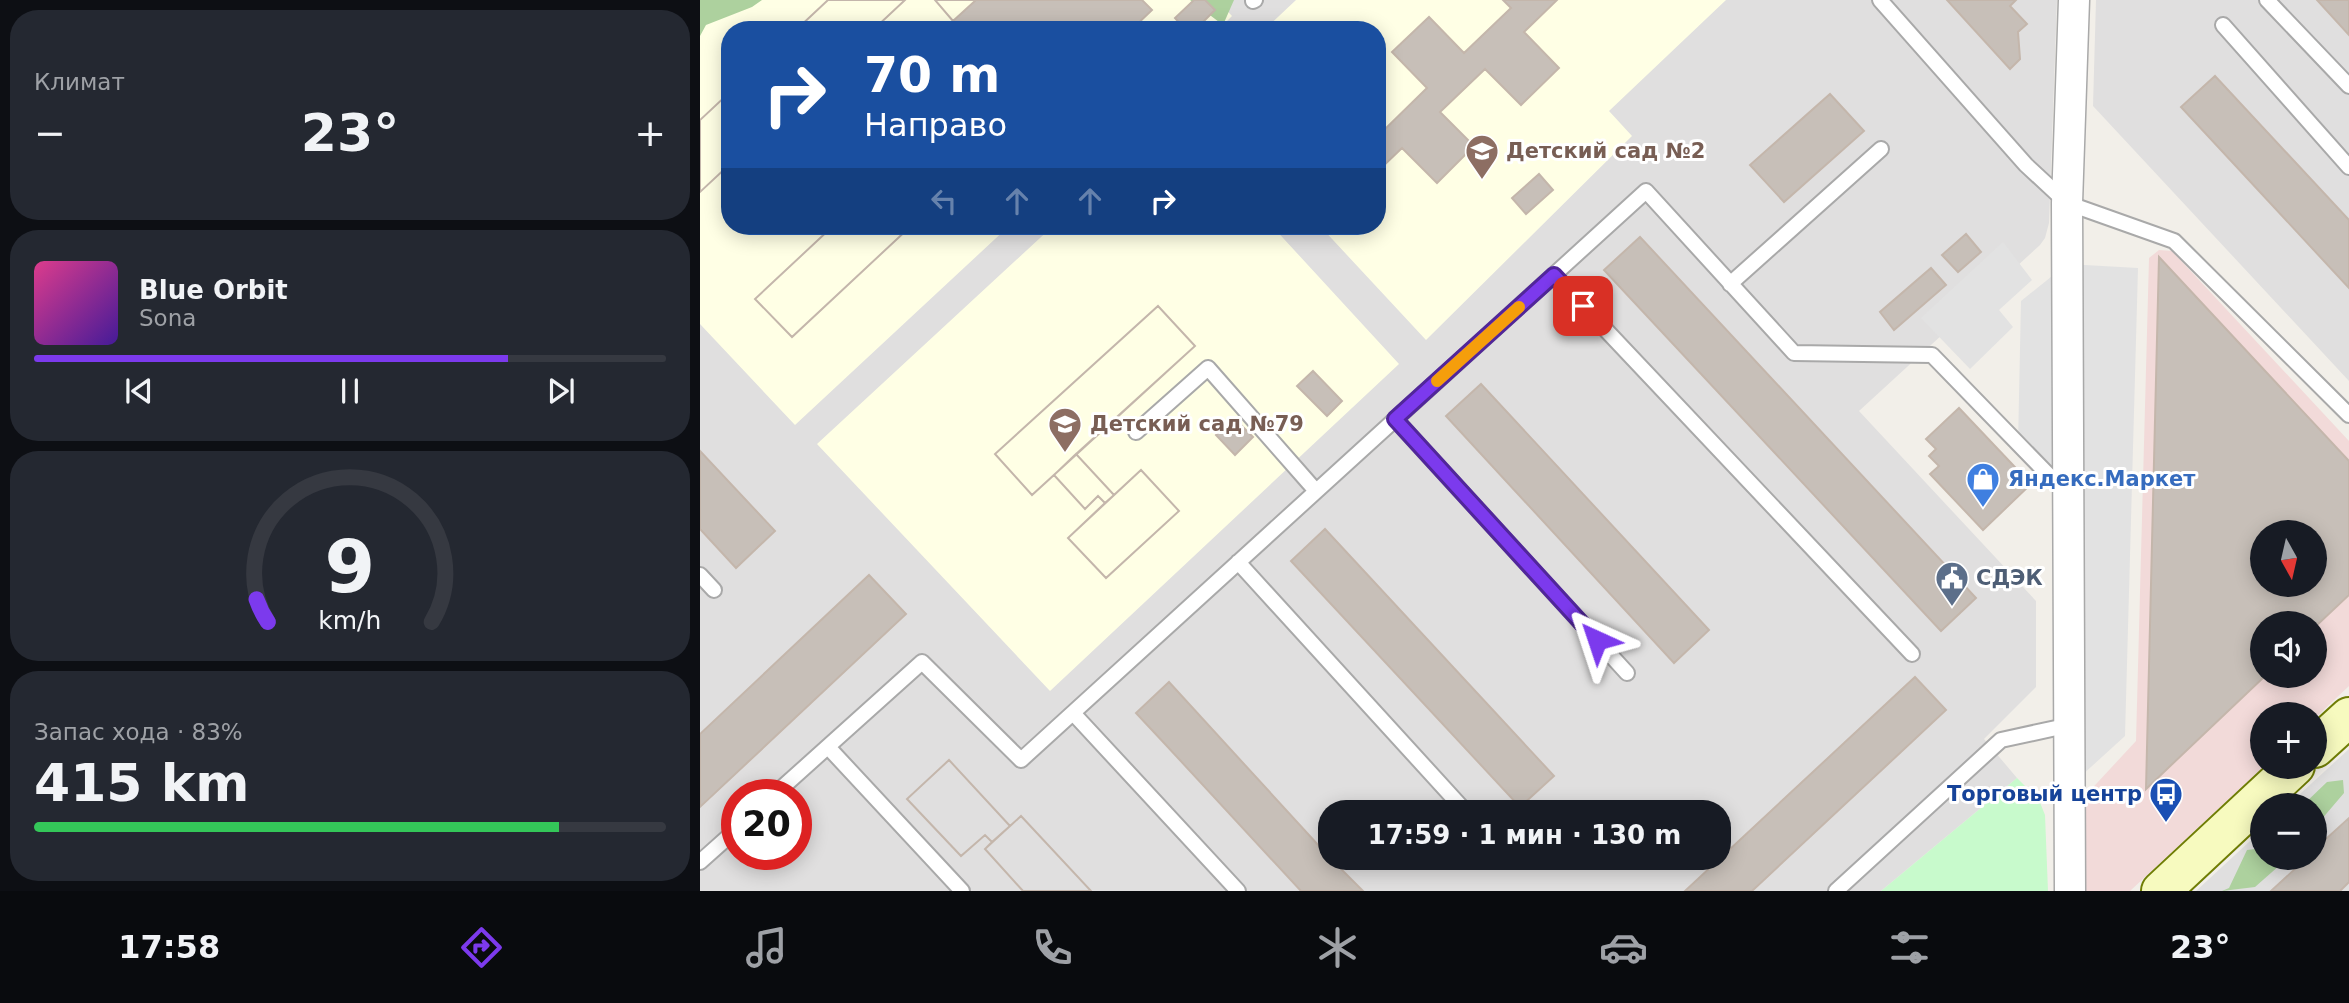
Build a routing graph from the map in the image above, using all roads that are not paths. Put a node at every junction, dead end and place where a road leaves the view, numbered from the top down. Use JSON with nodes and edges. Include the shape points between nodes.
{"nodes":[{"id":1,"x":1880,"y":0,"type":"edge"},
{"id":2,"x":2074,"y":0,"type":"edge"},
{"id":3,"x":2267,"y":0,"type":"edge"},
{"id":4,"x":2223,"y":25,"type":"dead end"},
{"id":5,"x":2349,"y":86,"type":"edge"},
{"id":6,"x":1881,"y":149,"type":"dead end"},
{"id":7,"x":2349,"y":167,"type":"edge"},
{"id":8,"x":2067,"y":203,"type":"junction"},
{"id":9,"x":1554,"y":275,"type":"junction"},
{"id":10,"x":1730,"y":284,"type":"junction"},
{"id":11,"x":2349,"y":415,"type":"edge"},
{"id":12,"x":1395,"y":419,"type":"junction"},
{"id":13,"x":1136,"y":432,"type":"dead end"},
{"id":14,"x":1316,"y":491,"type":"junction"},
{"id":15,"x":2068,"y":496,"type":"junction"},
{"id":16,"x":1238,"y":562,"type":"junction"},
{"id":17,"x":700,"y":575,"type":"edge"},
{"id":18,"x":714,"y":590,"type":"dead end"},
{"id":19,"x":1912,"y":654,"type":"dead end"},
{"id":20,"x":1627,"y":673,"type":"dead end"},
{"id":21,"x":1073,"y":713,"type":"junction"},
{"id":22,"x":2349,"y":717,"type":"edge"},
{"id":23,"x":2070,"y":725,"type":"junction"},
{"id":24,"x":2327,"y":737,"type":"edge"},
{"id":25,"x":828,"y":747,"type":"junction"},
{"id":26,"x":792,"y":779,"type":"edge"},
{"id":27,"x":2281,"y":779,"type":"edge"},
{"id":28,"x":1455,"y":800,"type":"edge"},
{"id":29,"x":721,"y":843,"type":"edge"},
{"id":30,"x":700,"y":862,"type":"edge"},
{"id":31,"x":962,"y":891,"type":"edge"},
{"id":32,"x":1238,"y":891,"type":"edge"},
{"id":33,"x":1836,"y":891,"type":"edge"},
{"id":34,"x":2070,"y":891,"type":"edge"},
{"id":35,"x":2161,"y":891,"type":"edge"}],
"edges":[{"from":1,"to":8,"type":"lane","via":[[2026,165]]},
{"from":2,"to":8,"type":"street"},
{"from":3,"to":5,"type":"lane"},
{"from":4,"to":7,"type":"lane"},
{"from":6,"to":10,"type":"lane"},
{"from":8,"to":11,"type":"lane","via":[[2174,241]]},
{"from":8,"to":15,"type":"street"},
{"from":9,"to":10,"type":"lane","via":[[1646,191]]},
{"from":9,"to":12,"type":"lane"},
{"from":9,"to":19,"type":"lane"},
{"from":10,"to":15,"type":"lane","via":[[1794,353],[1932,355]]},
{"from":12,"to":14,"type":"lane"},
{"from":12,"to":20,"type":"lane"},
{"from":13,"to":14,"type":"lane","via":[[1208,368]]},
{"from":14,"to":16,"type":"lane"},
{"from":15,"to":23,"type":"street"},
{"from":16,"to":21,"type":"lane"},
{"from":16,"to":28,"type":"lane"},
{"from":17,"to":18,"type":"lane"},
{"from":21,"to":25,"type":"lane","via":[[1021,760],[922,662]]},
{"from":21,"to":32,"type":"lane"},
{"from":22,"to":24,"type":"main road"},
{"from":23,"to":33,"type":"lane","via":[[2001,740]]},
{"from":23,"to":34,"type":"street"},
{"from":25,"to":26,"type":"lane"},
{"from":25,"to":31,"type":"lane"},
{"from":27,"to":35,"type":"main road"},
{"from":29,"to":30,"type":"lane"}]}
